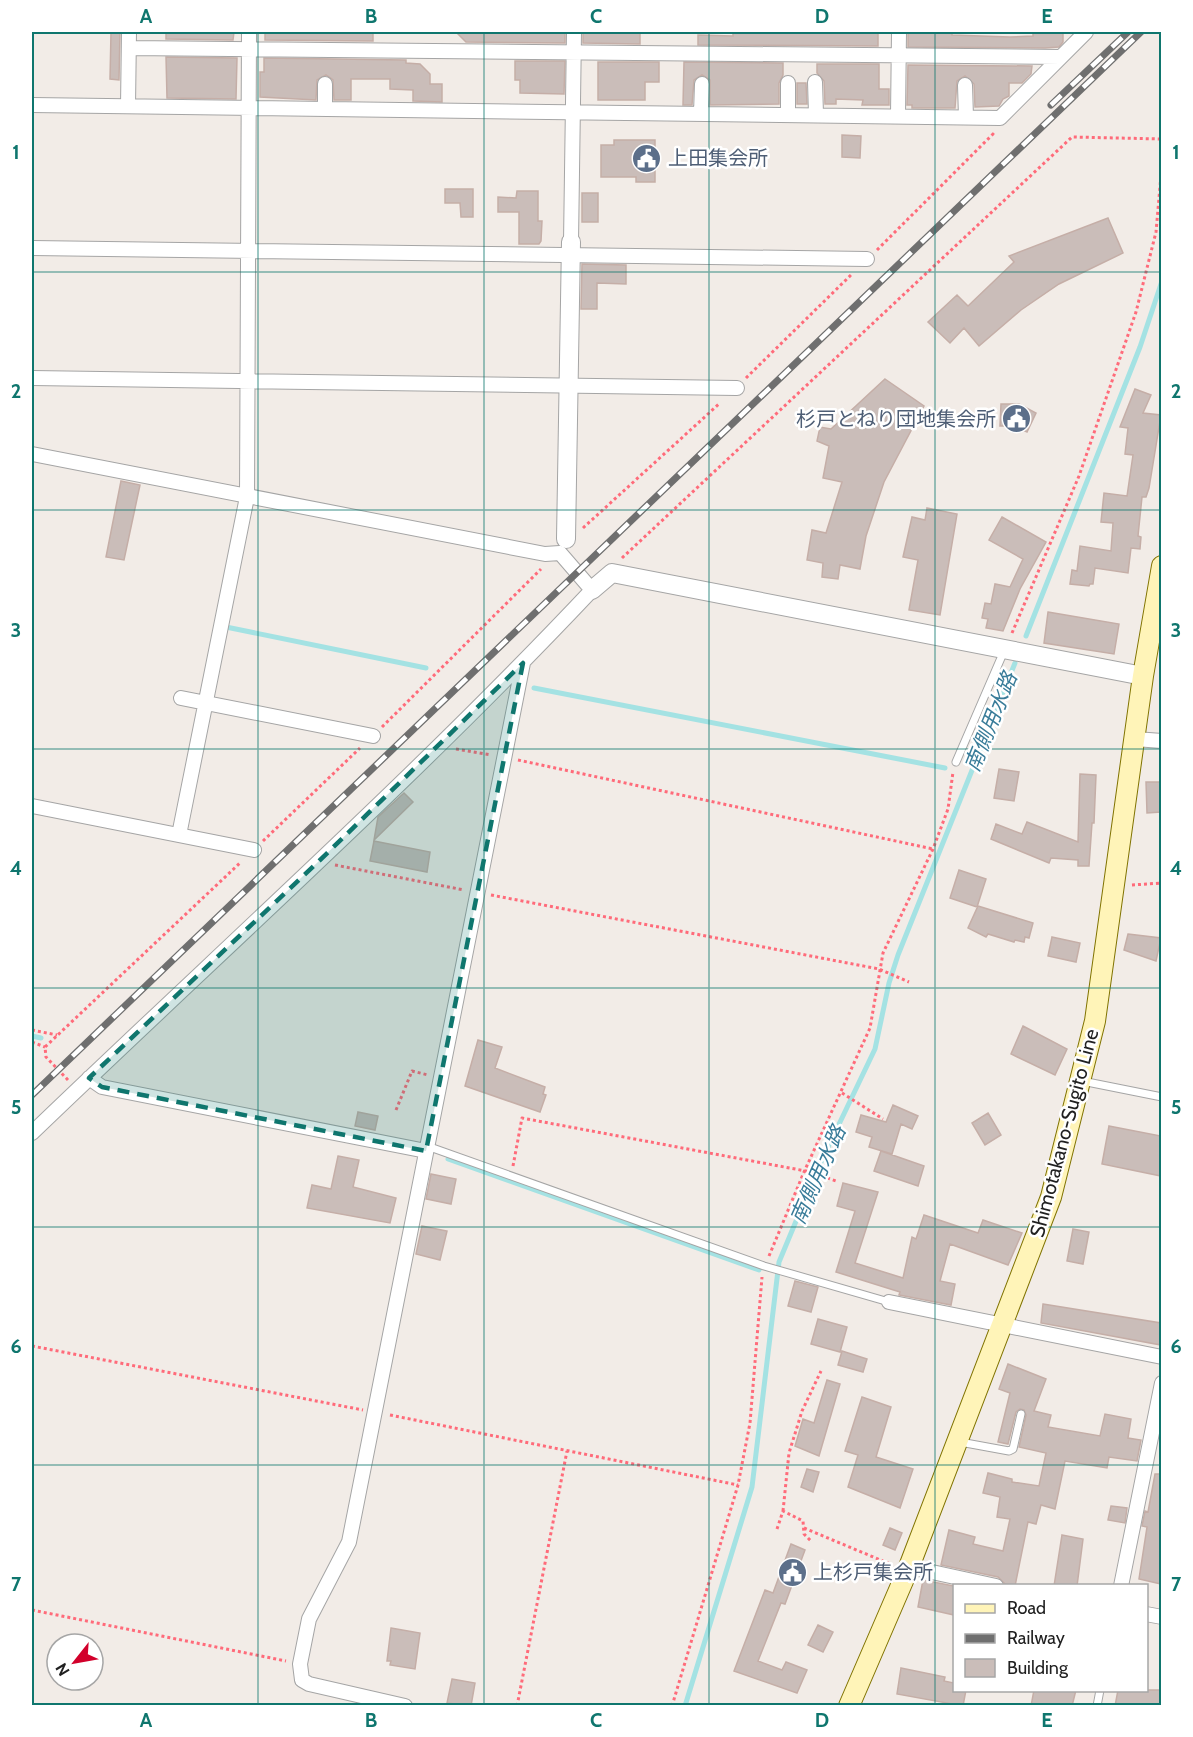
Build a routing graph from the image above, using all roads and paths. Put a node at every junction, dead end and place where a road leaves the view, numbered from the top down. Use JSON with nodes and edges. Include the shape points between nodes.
{"nodes":[{"id":1,"x":129,"y":32,"type":"edge"},
{"id":2,"x":249,"y":32,"type":"edge"},
{"id":3,"x":574,"y":32,"type":"edge"},
{"id":4,"x":899,"y":32,"type":"edge"},
{"id":5,"x":1086,"y":32,"type":"edge"},
{"id":6,"x":129,"y":48,"type":"junction"},
{"id":7,"x":249,"y":49,"type":"junction"},
{"id":8,"x":574,"y":53,"type":"junction"},
{"id":9,"x":899,"y":57,"type":"junction"},
{"id":10,"x":1059,"y":57,"type":"junction"},
{"id":11,"x":815,"y":82,"type":"dead end"},
{"id":12,"x":788,"y":83,"type":"dead end"},
{"id":13,"x":325,"y":84,"type":"dead end"},
{"id":14,"x":702,"y":84,"type":"dead end"},
{"id":15,"x":966,"y":85,"type":"dead end"},
{"id":16,"x":32,"y":105,"type":"edge"},
{"id":17,"x":128,"y":106,"type":"junction"},
{"id":18,"x":248,"y":107,"type":"junction"},
{"id":19,"x":325,"y":108,"type":"junction"},
{"id":20,"x":574,"y":111,"type":"junction"},
{"id":21,"x":701,"y":113,"type":"junction"},
{"id":22,"x":788,"y":114,"type":"junction"},
{"id":23,"x":816,"y":114,"type":"junction"},
{"id":24,"x":898,"y":115,"type":"junction"},
{"id":25,"x":966,"y":117,"type":"junction"},
{"id":26,"x":981,"y":134,"type":"dead end"},
{"id":27,"x":1161,"y":139,"type":"edge"},
{"id":28,"x":1161,"y":165,"type":"edge"},
{"id":29,"x":32,"y":248,"type":"edge"},
{"id":30,"x":571,"y":249,"type":"junction"},
{"id":31,"x":247,"y":251,"type":"junction"},
{"id":32,"x":867,"y":259,"type":"junction"},
{"id":33,"x":32,"y":378,"type":"edge"},
{"id":34,"x":246,"y":381,"type":"junction"},
{"id":35,"x":569,"y":385,"type":"junction"},
{"id":36,"x":737,"y":388,"type":"junction"},
{"id":37,"x":32,"y":454,"type":"edge"},
{"id":38,"x":247,"y":497,"type":"junction"},
{"id":39,"x":558,"y":549,"type":"junction"},
{"id":40,"x":621,"y":560,"type":"dead end"},
{"id":41,"x":1161,"y":567,"type":"edge"},
{"id":42,"x":592,"y":590,"type":"junction"},
{"id":43,"x":1157,"y":628,"type":"edge"},
{"id":44,"x":1005,"y":648,"type":"junction"},
{"id":45,"x":523,"y":663,"type":"junction"},
{"id":46,"x":1143,"y":676,"type":"junction"},
{"id":47,"x":181,"y":698,"type":"dead end"},
{"id":48,"x":206,"y":703,"type":"junction"},
{"id":49,"x":373,"y":736,"type":"junction"},
{"id":50,"x":1135,"y":739,"type":"junction"},
{"id":51,"x":1161,"y":741,"type":"edge"},
{"id":52,"x":437,"y":746,"type":"junction"},
{"id":53,"x":505,"y":758,"type":"junction"},
{"id":54,"x":956,"y":762,"type":"joint"},
{"id":55,"x":32,"y":806,"type":"edge"},
{"id":56,"x":179,"y":835,"type":"junction"},
{"id":57,"x":933,"y":849,"type":"junction"},
{"id":58,"x":254,"y":850,"type":"junction"},
{"id":59,"x":319,"y":861,"type":"junction"},
{"id":60,"x":1161,"y":883,"type":"edge"},
{"id":61,"x":1116,"y":885,"type":"junction"},
{"id":62,"x":479,"y":893,"type":"junction"},
{"id":63,"x":879,"y":969,"type":"junction"},
{"id":64,"x":909,"y":982,"type":"dead end"},
{"id":65,"x":32,"y":1030,"type":"edge"},
{"id":66,"x":57,"y":1035,"type":"junction"},
{"id":67,"x":32,"y":1042,"type":"edge"},
{"id":68,"x":45,"y":1047,"type":"junction"},
{"id":69,"x":88,"y":1078,"type":"junction"},
{"id":70,"x":441,"y":1078,"type":"junction"},
{"id":71,"x":1082,"y":1081,"type":"junction"},
{"id":72,"x":77,"y":1090,"type":"junction"},
{"id":73,"x":842,"y":1094,"type":"junction"},
{"id":74,"x":1161,"y":1097,"type":"edge"},
{"id":75,"x":396,"y":1110,"type":"dead end"},
{"id":76,"x":884,"y":1119,"type":"dead end"},
{"id":77,"x":32,"y":1133,"type":"edge"},
{"id":78,"x":426,"y":1148,"type":"junction"},
{"id":79,"x":804,"y":1172,"type":"junction"},
{"id":80,"x":511,"y":1174,"type":"junction"},
{"id":81,"x":837,"y":1181,"type":"dead end"},
{"id":82,"x":767,"y":1267,"type":"junction"},
{"id":83,"x":890,"y":1302,"type":"joint"},
{"id":84,"x":1002,"y":1325,"type":"junction"},
{"id":85,"x":1161,"y":1357,"type":"edge"},
{"id":86,"x":821,"y":1371,"type":"dead end"},
{"id":87,"x":1161,"y":1383,"type":"edge"},
{"id":88,"x":1021,"y":1414,"type":"dead end"},
{"id":89,"x":958,"y":1441,"type":"junction"},
{"id":90,"x":567,"y":1451,"type":"dead end"},
{"id":91,"x":783,"y":1511,"type":"junction"},
{"id":92,"x":804,"y":1528,"type":"junction"},
{"id":93,"x":777,"y":1529,"type":"dead end"},
{"id":94,"x":812,"y":1542,"type":"dead end"},
{"id":95,"x":901,"y":1566,"type":"junction"},
{"id":96,"x":986,"y":1584,"type":"edge"},
{"id":97,"x":1121,"y":1584,"type":"edge"},
{"id":98,"x":32,"y":1610,"type":"edge"},
{"id":99,"x":300,"y":1664,"type":"junction"},
{"id":100,"x":405,"y":1706,"type":"edge"},
{"id":101,"x":517,"y":1706,"type":"edge"},
{"id":102,"x":672,"y":1706,"type":"edge"},
{"id":103,"x":849,"y":1706,"type":"edge"}],
"edges":[{"from":1,"to":6,"type":"street"},
{"from":2,"to":7,"type":"street"},
{"from":3,"to":8,"type":"street"},
{"from":4,"to":9,"type":"street"},
{"from":5,"to":10,"type":"street"},
{"from":6,"to":7,"type":"street"},
{"from":6,"to":17,"type":"street"},
{"from":7,"to":8,"type":"street"},
{"from":7,"to":18,"type":"street"},
{"from":8,"to":9,"type":"street"},
{"from":8,"to":20,"type":"street"},
{"from":9,"to":10,"type":"street"},
{"from":9,"to":24,"type":"street"},
{"from":10,"to":25,"type":"street","via":[[1000,118]]},
{"from":11,"to":23,"type":"street"},
{"from":12,"to":22,"type":"street"},
{"from":13,"to":19,"type":"street"},
{"from":14,"to":21,"type":"street"},
{"from":15,"to":25,"type":"street"},
{"from":16,"to":17,"type":"street"},
{"from":17,"to":18,"type":"street"},
{"from":18,"to":19,"type":"street"},
{"from":18,"to":31,"type":"street"},
{"from":19,"to":20,"type":"street"},
{"from":20,"to":21,"type":"street"},
{"from":20,"to":30,"type":"street"},
{"from":21,"to":22,"type":"street"},
{"from":22,"to":23,"type":"street"},
{"from":23,"to":24,"type":"street"},
{"from":24,"to":25,"type":"street"},
{"from":26,"to":32,"type":"path","via":[[993,134]]},
{"from":27,"to":40,"type":"path","via":[[1072,137]]},
{"from":28,"to":44,"type":"path","via":[[1156,232],[1136,312],[1079,476]]},
{"from":29,"to":31,"type":"street"},
{"from":30,"to":31,"type":"street"},
{"from":30,"to":32,"type":"street"},
{"from":30,"to":35,"type":"street"},
{"from":31,"to":34,"type":"street"},
{"from":32,"to":36,"type":"path"},
{"from":33,"to":34,"type":"street"},
{"from":34,"to":35,"type":"street"},
{"from":34,"to":38,"type":"street"},
{"from":35,"to":36,"type":"street"},
{"from":35,"to":39,"type":"street"},
{"from":36,"to":39,"type":"path"},
{"from":37,"to":38,"type":"street"},
{"from":38,"to":39,"type":"street"},
{"from":38,"to":48,"type":"street"},
{"from":39,"to":42,"type":"street"},
{"from":39,"to":49,"type":"path"},
{"from":41,"to":43,"type":"main road","name":"Shimotakano-Sugito Line"},
{"from":42,"to":44,"type":"street","via":[[612,573]]},
{"from":42,"to":45,"type":"street"},
{"from":43,"to":46,"type":"main road","name":"Shimotakano-Sugito Line"},
{"from":44,"to":46,"type":"street"},
{"from":44,"to":54,"type":"lane"},
{"from":45,"to":52,"type":"street"},
{"from":45,"to":53,"type":"street"},
{"from":46,"to":50,"type":"main road","name":"Shimotakano-Sugito Line"},
{"from":47,"to":48,"type":"street"},
{"from":48,"to":49,"type":"street"},
{"from":48,"to":56,"type":"street"},
{"from":49,"to":58,"type":"path"},
{"from":50,"to":51,"type":"street"},
{"from":50,"to":61,"type":"main road","name":"Shimotakano-Sugito Line"},
{"from":52,"to":53,"type":"path"},
{"from":52,"to":59,"type":"street"},
{"from":53,"to":57,"type":"path"},
{"from":53,"to":62,"type":"street"},
{"from":54,"to":57,"type":"path","via":[[948,808]]},
{"from":55,"to":56,"type":"street"},
{"from":56,"to":58,"type":"street"},
{"from":57,"to":63,"type":"path"},
{"from":58,"to":66,"type":"path"},
{"from":59,"to":62,"type":"path"},
{"from":59,"to":69,"type":"street"},
{"from":60,"to":61,"type":"path"},
{"from":61,"to":71,"type":"main road","name":"Shimotakano-Sugito Line"},
{"from":62,"to":63,"type":"path"},
{"from":62,"to":70,"type":"street"},
{"from":63,"to":64,"type":"path"},
{"from":63,"to":73,"type":"path","via":[[870,1028]]},
{"from":65,"to":66,"type":"path"},
{"from":66,"to":68,"type":"path"},
{"from":67,"to":68,"type":"path"},
{"from":68,"to":72,"type":"path","via":[[46,1057]]},
{"from":69,"to":72,"type":"street"},
{"from":69,"to":78,"type":"street","via":[[102,1086]]},
{"from":70,"to":75,"type":"path","via":[[412,1071]]},
{"from":70,"to":78,"type":"street"},
{"from":71,"to":74,"type":"lane"},
{"from":71,"to":84,"type":"main road","name":"Shimotakano-Sugito Line","via":[[1051,1197]]},
{"from":72,"to":77,"type":"street"},
{"from":73,"to":76,"type":"path"},
{"from":73,"to":79,"type":"path"},
{"from":78,"to":80,"type":"lane"},
{"from":78,"to":99,"type":"street","via":[[349,1542],[309,1619]]},
{"from":79,"to":80,"type":"path","via":[[522,1118]]},
{"from":79,"to":81,"type":"path"},
{"from":79,"to":82,"type":"path"},
{"from":80,"to":82,"type":"lane"},
{"from":82,"to":83,"type":"lane"},
{"from":82,"to":102,"type":"path","via":[[750,1424],[738,1485]]},
{"from":83,"to":84,"type":"street"},
{"from":84,"to":85,"type":"street"},
{"from":84,"to":89,"type":"main road","name":"Shimotakano-Sugito Line"},
{"from":86,"to":91,"type":"path","via":[[802,1411],[789,1453]]},
{"from":87,"to":97,"type":"street"},
{"from":88,"to":89,"type":"lane","via":[[1013,1449],[1009,1451]]},
{"from":89,"to":95,"type":"main road","name":"Shimotakano-Sugito Line"},
{"from":90,"to":101,"type":"path"},
{"from":91,"to":92,"type":"path","via":[[803,1521]]},
{"from":91,"to":93,"type":"path"},
{"from":92,"to":94,"type":"path"},
{"from":92,"to":95,"type":"path"},
{"from":95,"to":96,"type":"street"},
{"from":95,"to":103,"type":"main road","name":"Shimotakano-Sugito Line"},
{"from":98,"to":99,"type":"path"},
{"from":99,"to":100,"type":"street","via":[[302,1680],[309,1684]]}]}
